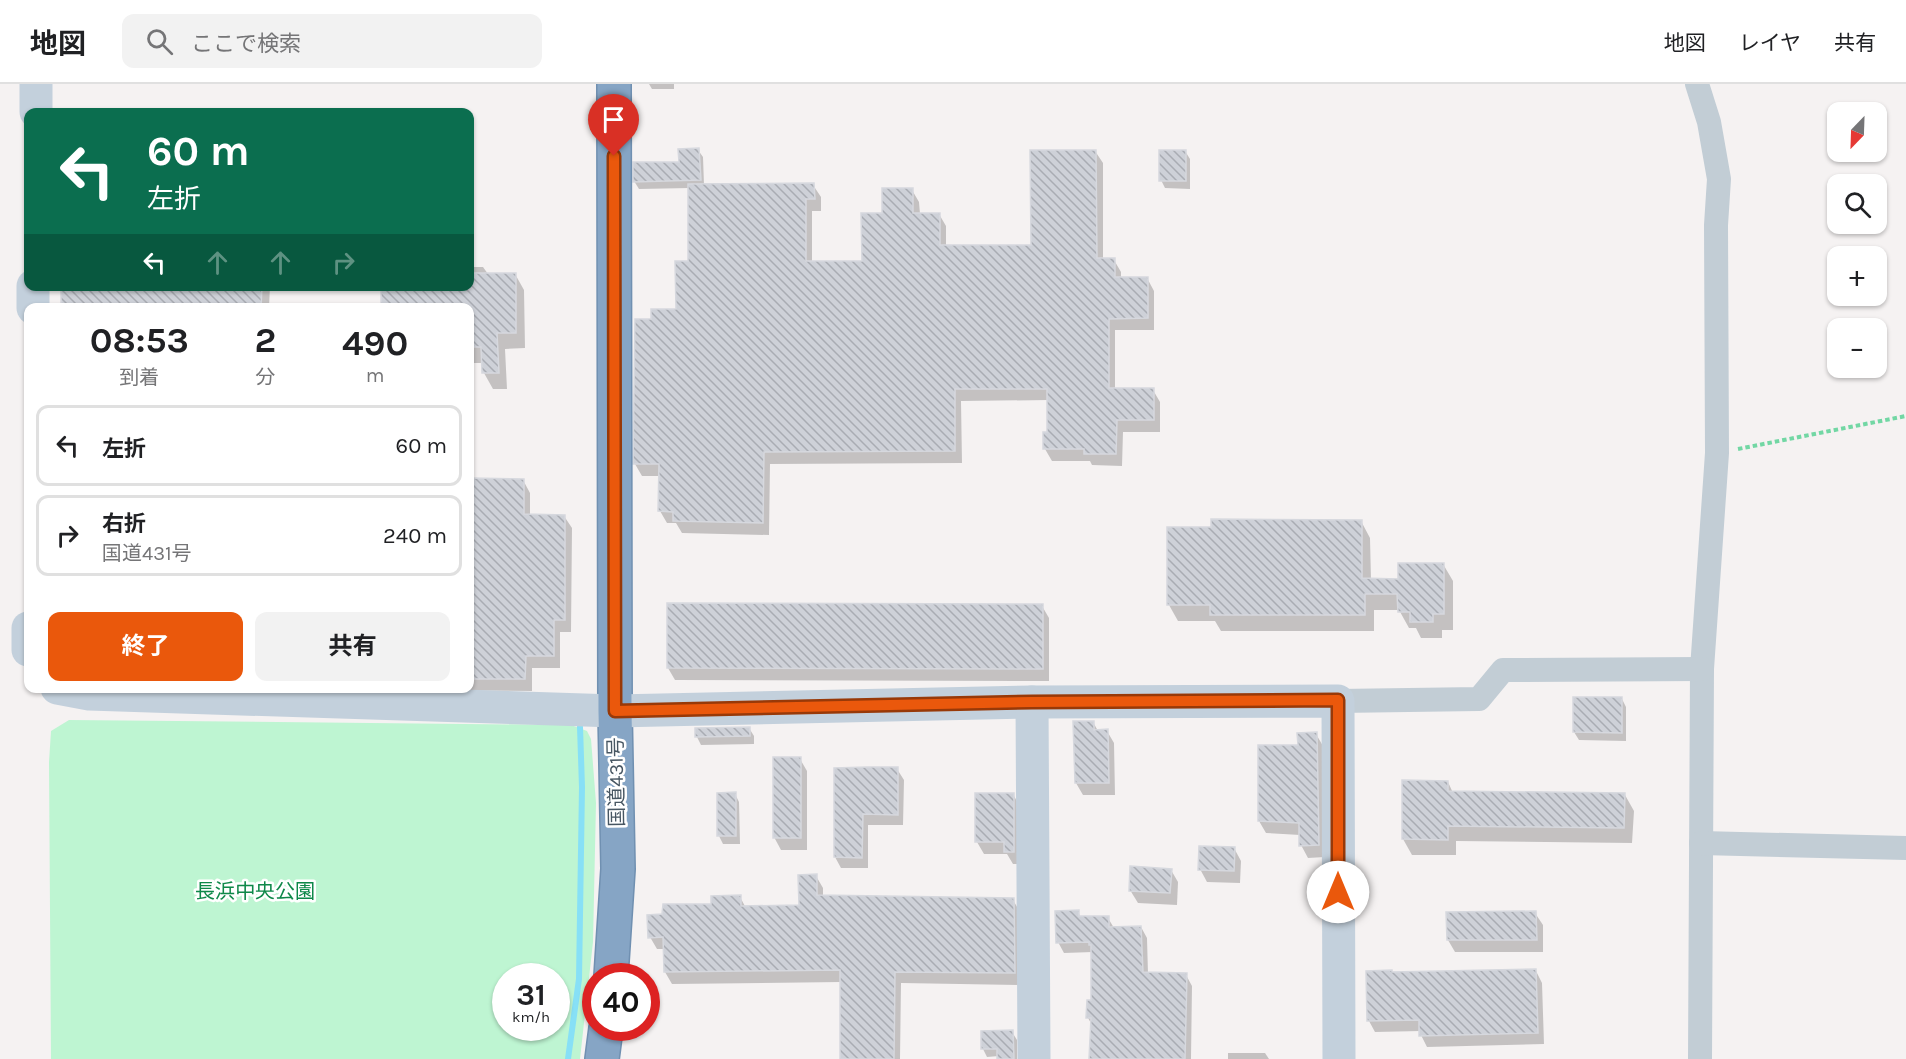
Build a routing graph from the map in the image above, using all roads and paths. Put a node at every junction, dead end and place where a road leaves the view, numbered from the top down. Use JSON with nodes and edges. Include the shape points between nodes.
{"nodes":[{"id":1,"x":36,"y":84,"type":"edge"},
{"id":2,"x":614,"y":84,"type":"edge"},
{"id":3,"x":1697,"y":84,"type":"edge"},
{"id":4,"x":36,"y":108,"type":"edge"},
{"id":5,"x":1906,"y":417,"type":"edge"},
{"id":6,"x":1717,"y":453,"type":"junction"},
{"id":7,"x":1702,"y":669,"type":"junction"},
{"id":8,"x":83,"y":693,"type":"edge"},
{"id":9,"x":1338,"y":700,"type":"junction"},
{"id":10,"x":1032,"y":702,"type":"junction"},
{"id":11,"x":615,"y":711,"type":"junction"},
{"id":12,"x":1701,"y":843,"type":"junction"},
{"id":13,"x":1906,"y":848,"type":"edge"},
{"id":14,"x":612,"y":963,"type":"edge"},
{"id":15,"x":604,"y":1041,"type":"edge"},
{"id":16,"x":602,"y":1059,"type":"edge"},
{"id":17,"x":1034,"y":1059,"type":"edge"},
{"id":18,"x":1339,"y":1059,"type":"edge"},
{"id":19,"x":1700,"y":1059,"type":"edge"}],
"edges":[{"from":1,"to":4,"type":"street"},
{"from":2,"to":11,"type":"highway","name":"国道431号"},
{"from":3,"to":6,"type":"street","via":[[1709,122],[1719,179]]},
{"from":5,"to":6,"type":"path"},
{"from":6,"to":7,"type":"street"},
{"from":7,"to":9,"type":"street","via":[[1503,670],[1479,699]]},
{"from":7,"to":12,"type":"street"},
{"from":8,"to":11,"type":"street"},
{"from":9,"to":10,"type":"street"},
{"from":9,"to":18,"type":"street"},
{"from":10,"to":11,"type":"street"},
{"from":10,"to":17,"type":"street"},
{"from":11,"to":14,"type":"highway","name":"国道431号","via":[[618,869]]},
{"from":12,"to":13,"type":"street"},
{"from":12,"to":19,"type":"street"},
{"from":15,"to":16,"type":"highway"}]}
